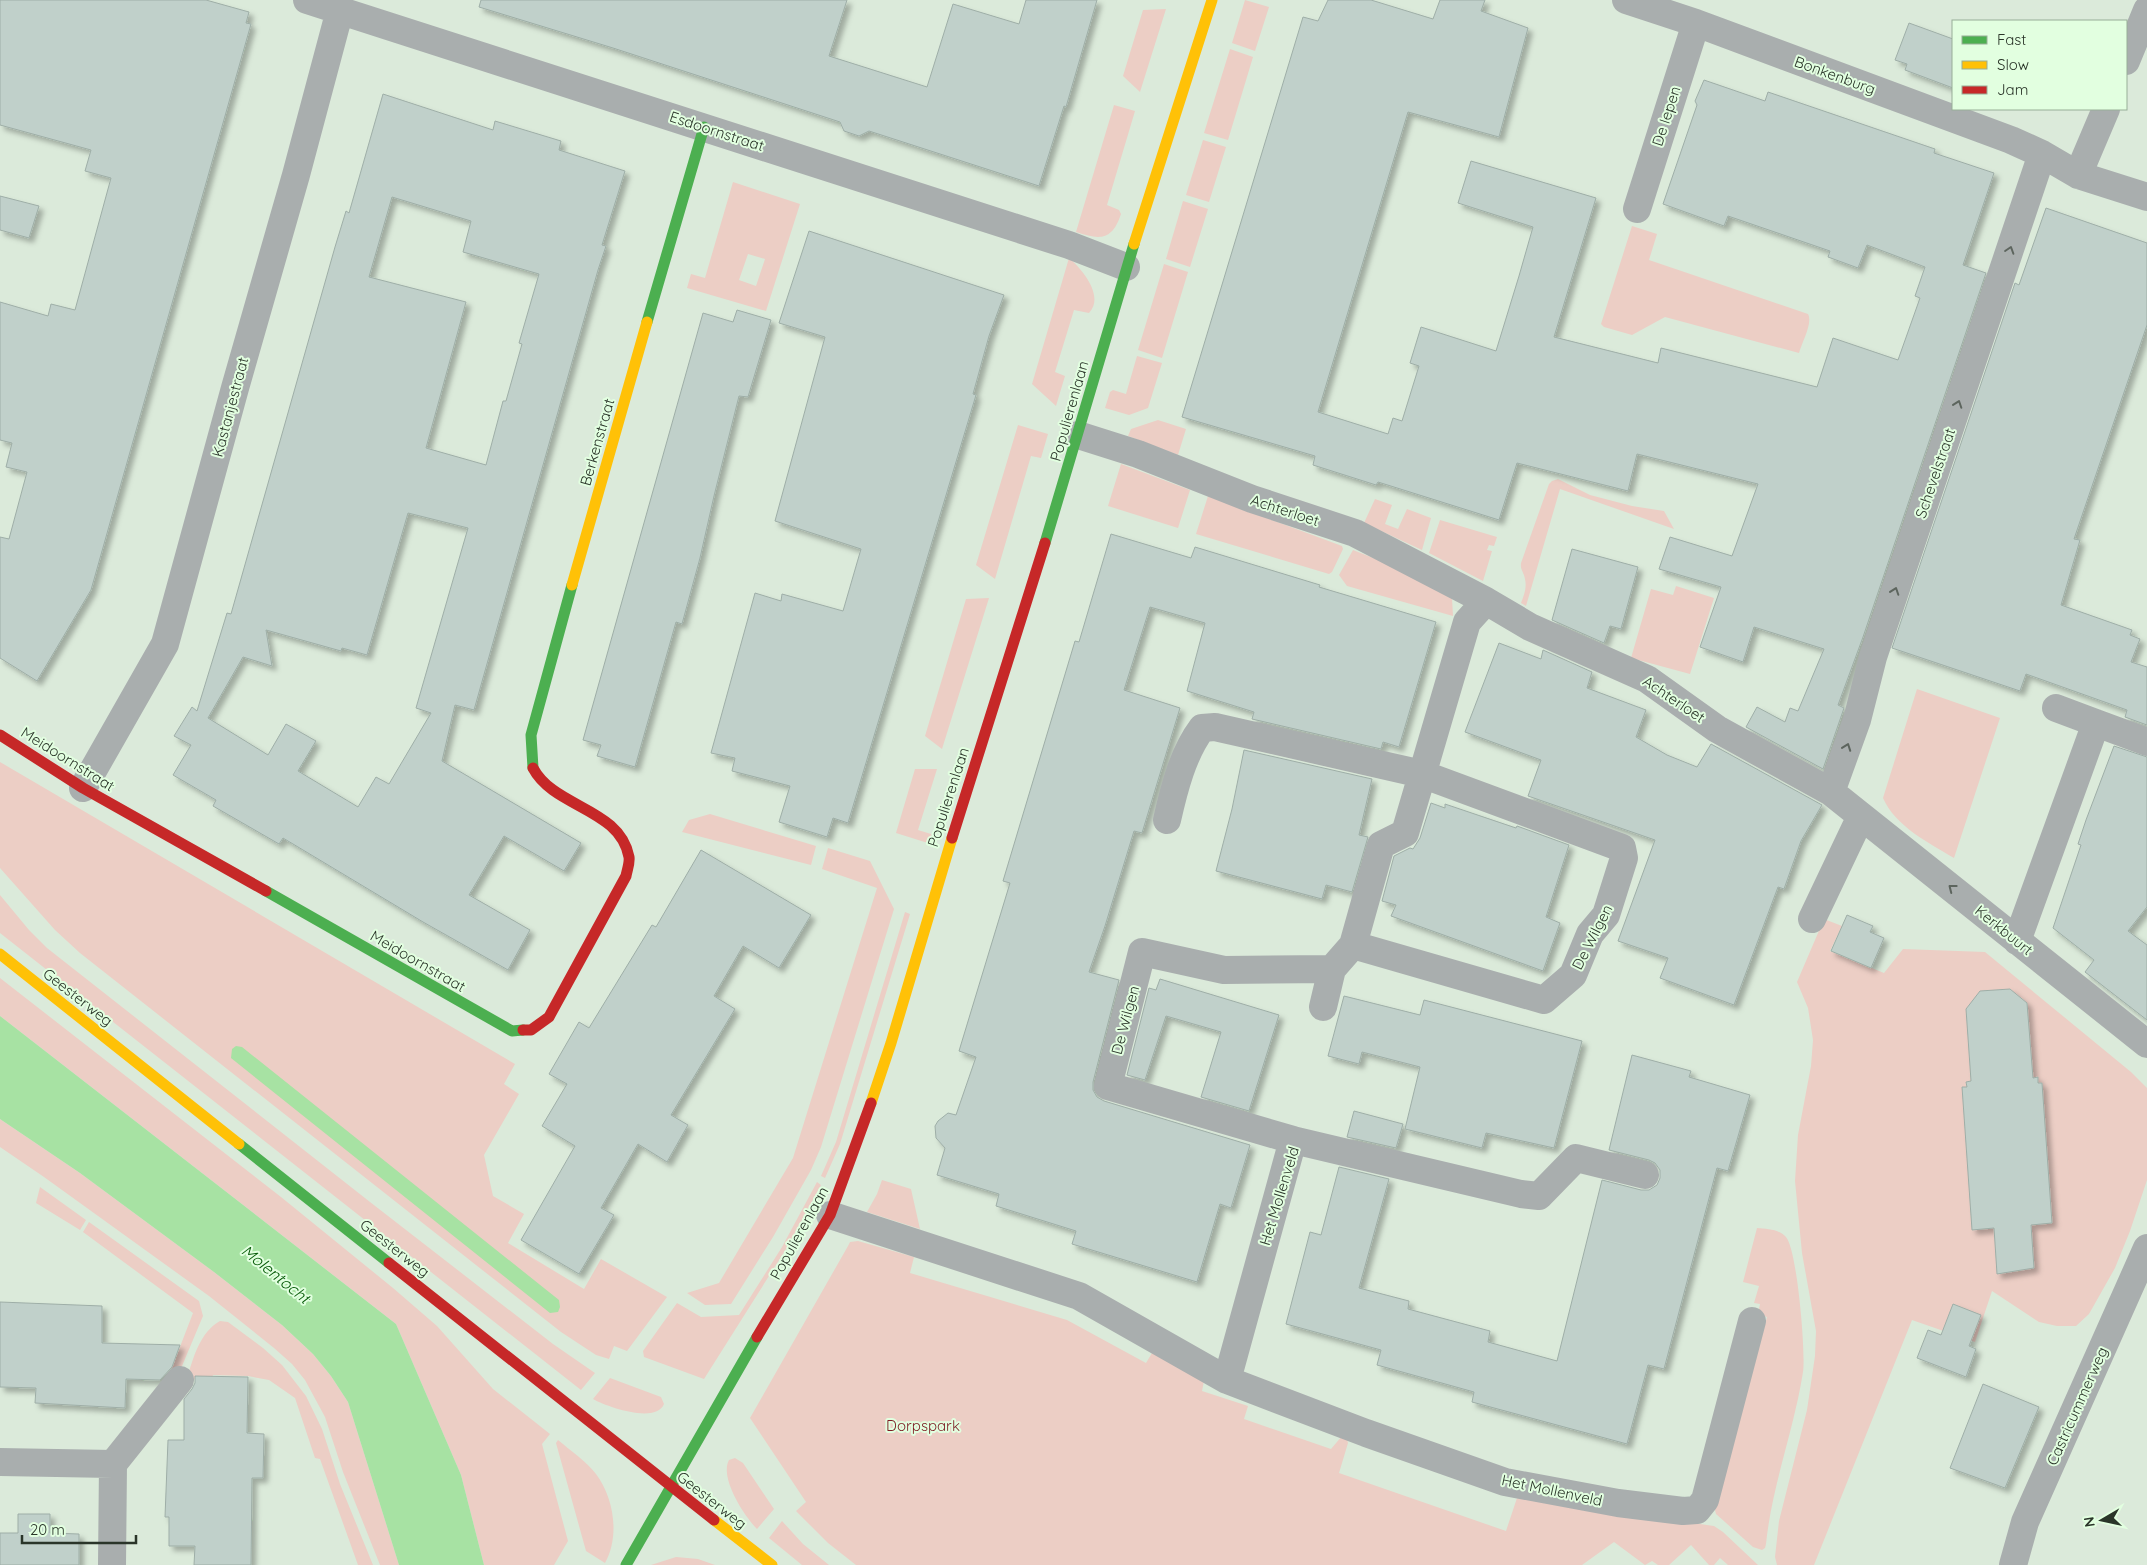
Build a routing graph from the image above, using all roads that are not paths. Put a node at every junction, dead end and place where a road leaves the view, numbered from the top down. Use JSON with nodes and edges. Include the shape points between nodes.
{"nodes":[{"id":1,"x":307,"y":0,"type":"edge"},
{"id":2,"x":1212,"y":0,"type":"edge"},
{"id":3,"x":1626,"y":0,"type":"edge"},
{"id":4,"x":1656,"y":5,"type":"edge"},
{"id":5,"x":340,"y":10,"type":"junction"},
{"id":6,"x":2147,"y":10,"type":"edge"},
{"id":7,"x":1696,"y":23,"type":"junction"},
{"id":8,"x":2127,"y":59,"type":"edge"},
{"id":9,"x":2106,"y":110,"type":"edge"},
{"id":10,"x":704,"y":127,"type":"junction"},
{"id":11,"x":2042,"y":154,"type":"junction"},
{"id":12,"x":2078,"y":175,"type":"junction"},
{"id":13,"x":2147,"y":197,"type":"edge"},
{"id":14,"x":1637,"y":209,"type":"dead end"},
{"id":15,"x":1126,"y":267,"type":"junction"},
{"id":16,"x":1078,"y":435,"type":"junction"},
{"id":17,"x":1486,"y":600,"type":"junction"},
{"id":18,"x":2056,"y":708,"type":"dead end"},
{"id":19,"x":2096,"y":723,"type":"junction"},
{"id":20,"x":0,"y":735,"type":"edge"},
{"id":21,"x":2147,"y":742,"type":"edge"},
{"id":22,"x":532,"y":767,"type":"joint"},
{"id":23,"x":1422,"y":774,"type":"junction"},
{"id":24,"x":83,"y":788,"type":"junction"},
{"id":25,"x":1831,"y":792,"type":"junction"},
{"id":26,"x":1861,"y":816,"type":"junction"},
{"id":27,"x":1167,"y":820,"type":"dead end"},
{"id":28,"x":1812,"y":919,"type":"dead end"},
{"id":29,"x":2017,"y":941,"type":"junction"},
{"id":30,"x":1353,"y":945,"type":"junction"},
{"id":31,"x":0,"y":954,"type":"edge"},
{"id":32,"x":1332,"y":969,"type":"junction"},
{"id":33,"x":1323,"y":1007,"type":"dead end"},
{"id":34,"x":2147,"y":1044,"type":"edge"},
{"id":35,"x":1293,"y":1140,"type":"junction"},
{"id":36,"x":1644,"y":1175,"type":"dead end"},
{"id":37,"x":830,"y":1215,"type":"junction"},
{"id":38,"x":2147,"y":1248,"type":"edge"},
{"id":39,"x":1752,"y":1321,"type":"dead end"},
{"id":40,"x":180,"y":1380,"type":"dead end"},
{"id":41,"x":1226,"y":1380,"type":"junction"},
{"id":42,"x":0,"y":1462,"type":"edge"},
{"id":43,"x":114,"y":1464,"type":"junction"},
{"id":44,"x":671,"y":1487,"type":"junction"},
{"id":45,"x":112,"y":1565,"type":"edge"},
{"id":46,"x":626,"y":1565,"type":"edge"},
{"id":47,"x":772,"y":1565,"type":"edge"},
{"id":48,"x":2013,"y":1565,"type":"edge"}],
"edges":[{"from":1,"to":5,"type":"street","name":"Esdoornstraat"},
{"from":2,"to":15,"type":"street","name":"Populierenlaan"},
{"from":3,"to":4,"type":"street","name":"Bonkenburg"},
{"from":4,"to":7,"type":"street","name":"Bonkenburg"},
{"from":5,"to":10,"type":"street","name":"Esdoornstraat"},
{"from":5,"to":24,"type":"street","name":"Kastanjestraat","via":[[165,644]]},
{"from":6,"to":8,"type":"street"},
{"from":7,"to":11,"type":"street","name":"Bonkenburg"},
{"from":7,"to":14,"type":"street","name":"De Iepen"},
{"from":9,"to":12,"type":"street"},
{"from":10,"to":15,"type":"street","name":"Esdoornstraat","via":[[1068,245]]},
{"from":10,"to":22,"type":"street","name":"Berkenstraat","via":[[530,735]]},
{"from":11,"to":12,"type":"street","name":"Bonkenburg"},
{"from":25,"to":11,"type":"street","name":"Schevelstraat","one_way":true,"via":[[1857,720],[1873,657]]},
{"from":12,"to":13,"type":"street","name":"Bonkenburg"},
{"from":15,"to":16,"type":"street","name":"Populierenlaan"},
{"from":16,"to":17,"type":"street","name":"Achterloet","via":[[1354,533]]},
{"from":16,"to":37,"type":"street","name":"Populierenlaan","via":[[942,865],[891,1043]]},
{"from":17,"to":23,"type":"street","via":[[1467,622]]},
{"from":17,"to":25,"type":"street","name":"Achterloet","via":[[1530,627],[1647,679],[1717,729]]},
{"from":18,"to":19,"type":"street"},
{"from":19,"to":21,"type":"street"},
{"from":19,"to":29,"type":"street"},
{"from":20,"to":24,"type":"street","name":"Meidoornstraat"},
{"from":22,"to":24,"type":"street","name":"Meidoornstraat","via":[[544,786],[608,823],[625,843],[630,858],[626,876],[550,1017],[531,1030],[512,1031]]},
{"from":23,"to":27,"type":"street","name":"De Wilgen","via":[[1215,728],[1202,728],[1194,738],[1174,790]]},
{"from":23,"to":30,"type":"street","via":[[1404,833],[1381,845]]},
{"from":23,"to":30,"type":"street","name":"De Wilgen","via":[[1622,848],[1624,858],[1606,915],[1590,934],[1573,975],[1544,1000]]},
{"from":25,"to":26,"type":"street","name":"Kerkbuurt"},
{"from":26,"to":28,"type":"street"},
{"from":29,"to":26,"type":"street","name":"Kerkbuurt","one_way":true},
{"from":29,"to":34,"type":"street","name":"Kerkbuurt"},
{"from":30,"to":32,"type":"street"},
{"from":31,"to":44,"type":"street","name":"Geesterweg"},
{"from":32,"to":33,"type":"street"},
{"from":32,"to":35,"type":"street","name":"De Wilgen","via":[[1224,970],[1142,952],[1108,1086]]},
{"from":35,"to":36,"type":"street","name":"Het Mollenveld","via":[[1539,1196],[1576,1158]]},
{"from":35,"to":41,"type":"street","name":"Het Mollenveld"},
{"from":37,"to":41,"type":"street","name":"Het Mollenveld","via":[[1079,1296]]},
{"from":37,"to":44,"type":"street","name":"Populierenlaan"},
{"from":38,"to":48,"type":"street","name":"Castricummerweg","via":[[2025,1522]]},
{"from":39,"to":41,"type":"street","name":"Het Mollenveld","via":[[1705,1500],[1697,1510],[1599,1500],[1506,1482]]},
{"from":40,"to":43,"type":"street"},
{"from":42,"to":43,"type":"street"},
{"from":43,"to":45,"type":"street"},
{"from":44,"to":46,"type":"street","name":"Populierenlaan"},
{"from":44,"to":47,"type":"street","name":"Geesterweg"}]}
